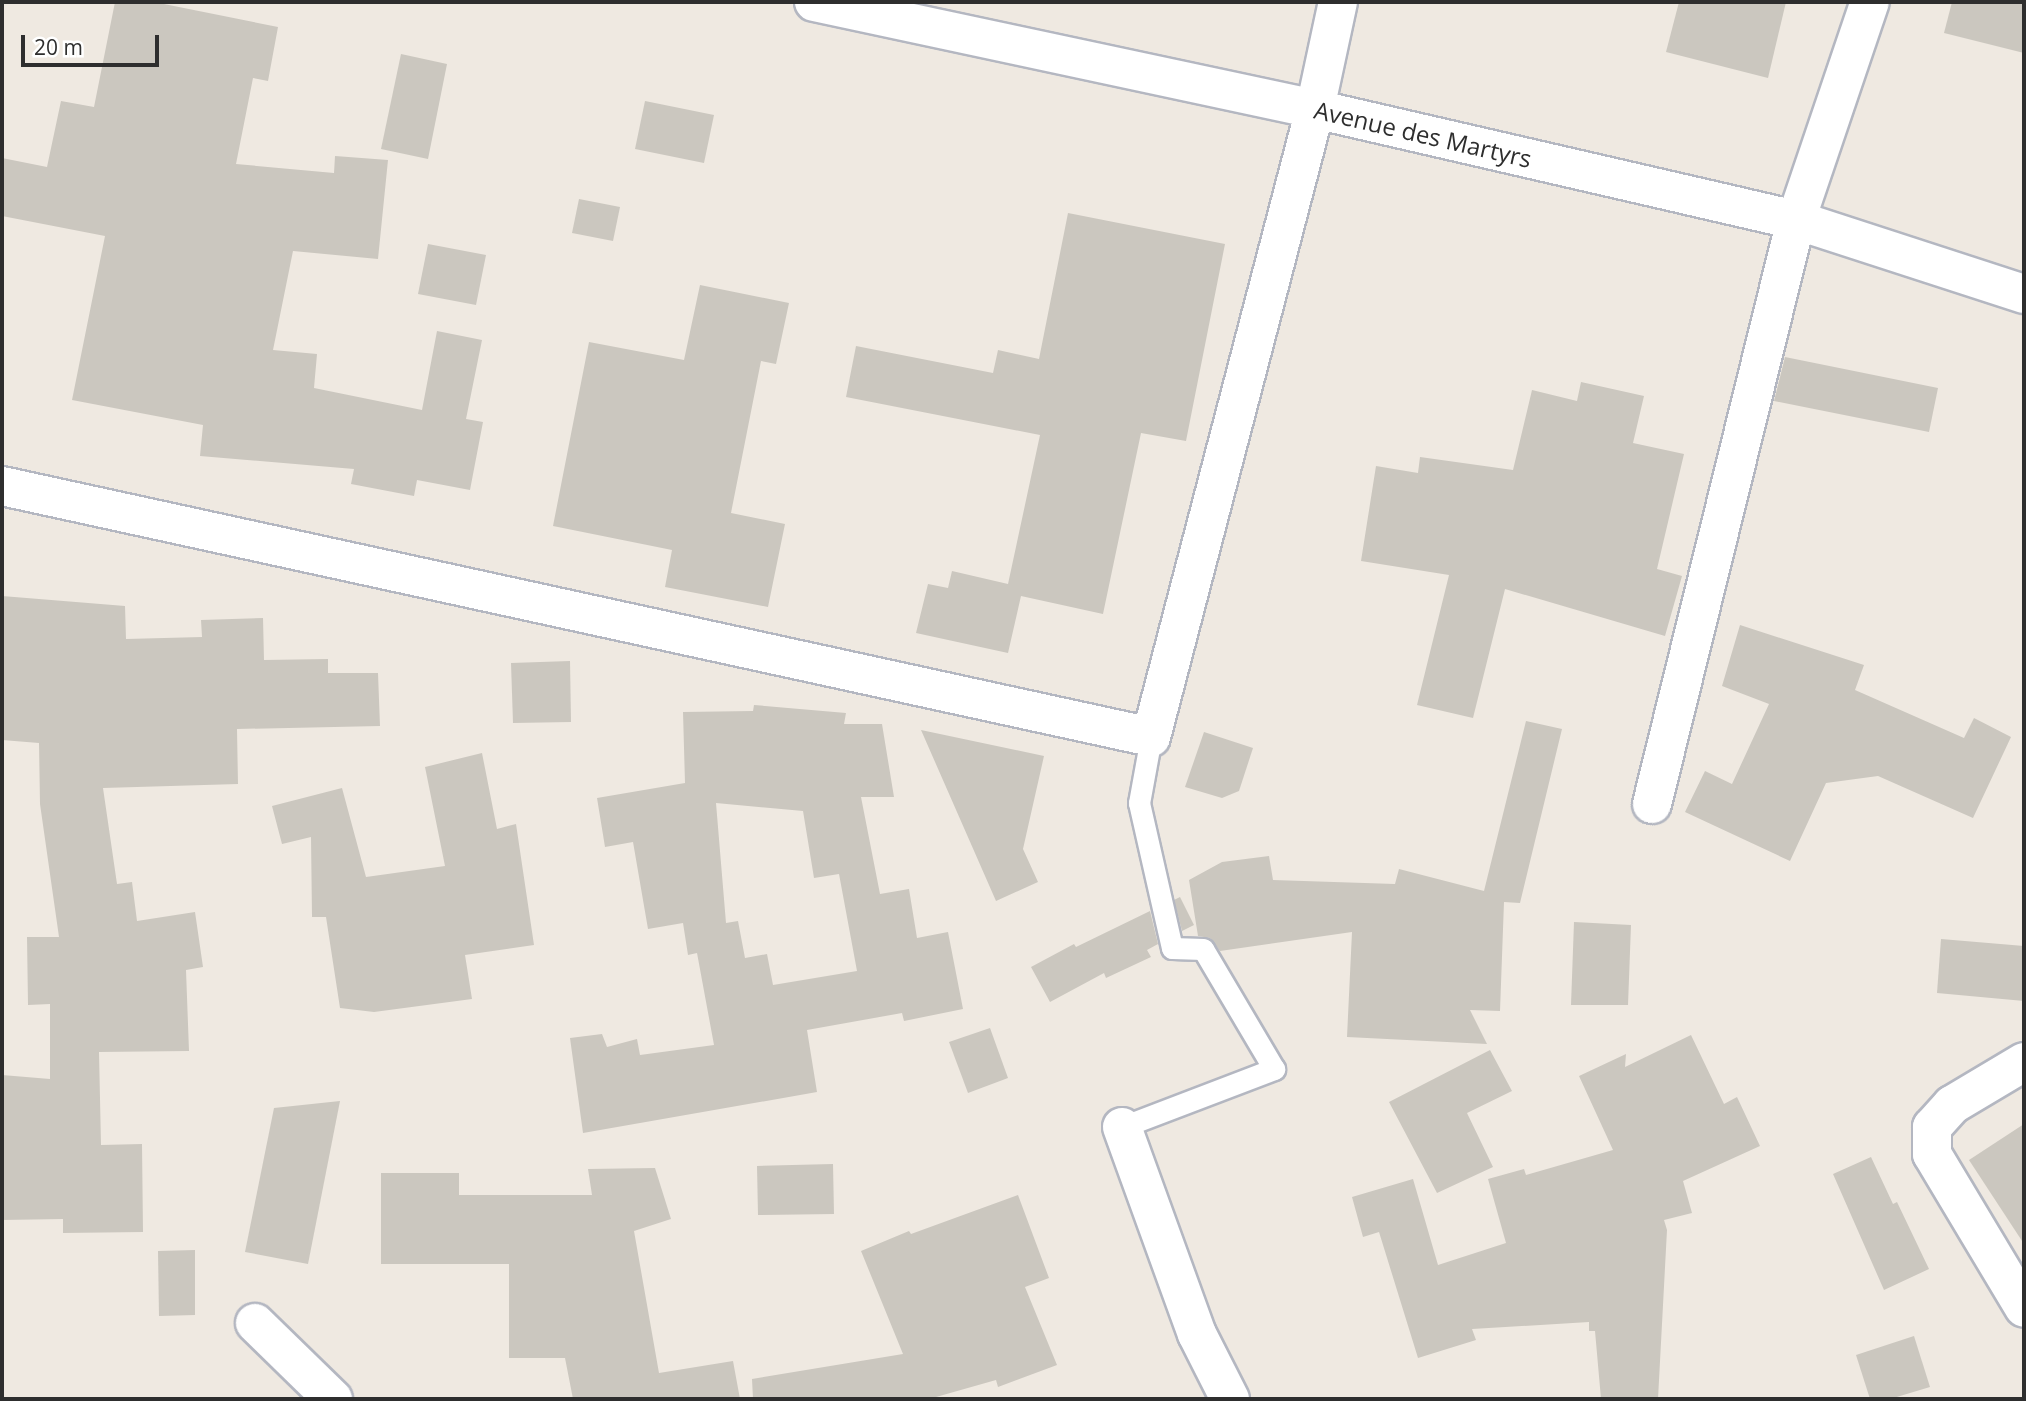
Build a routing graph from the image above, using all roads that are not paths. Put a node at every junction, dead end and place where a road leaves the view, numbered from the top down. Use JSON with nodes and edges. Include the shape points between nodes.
{"nodes":[{"id":1,"x":814,"y":2,"type":"edge"},
{"id":2,"x":1338,"y":2,"type":"edge"},
{"id":3,"x":1870,"y":2,"type":"edge"},
{"id":4,"x":1315,"y":109,"type":"junction"},
{"id":5,"x":1796,"y":220,"type":"junction"},
{"id":6,"x":2024,"y":294,"type":"edge"},
{"id":7,"x":2,"y":486,"type":"edge"},
{"id":8,"x":1151,"y":737,"type":"junction"},
{"id":9,"x":1652,"y":804,"type":"dead end"},
{"id":10,"x":2024,"y":1062,"type":"edge"},
{"id":11,"x":1122,"y":1126,"type":"joint"},
{"id":12,"x":2024,"y":1308,"type":"edge"},
{"id":13,"x":255,"y":1322,"type":"dead end"},
{"id":14,"x":333,"y":1399,"type":"edge"},
{"id":15,"x":1230,"y":1399,"type":"edge"}],
"edges":[{"from":1,"to":4,"type":"street","name":"Avenue des Martyrs"},
{"from":2,"to":4,"type":"street"},
{"from":3,"to":5,"type":"street"},
{"from":4,"to":5,"type":"street","name":"Avenue des Martyrs"},
{"from":4,"to":8,"type":"street"},
{"from":5,"to":6,"type":"street","name":"Avenue des Martyrs"},
{"from":5,"to":9,"type":"street"},
{"from":7,"to":8,"type":"street"},
{"from":8,"to":11,"type":"lane","via":[[1139,803],[1172,948],[1203,949],[1274,1069]]},
{"from":10,"to":12,"type":"street","via":[[1952,1105],[1932,1126],[1932,1154]]},
{"from":11,"to":15,"type":"street","via":[[1197,1334]]},
{"from":13,"to":14,"type":"street"}]}
